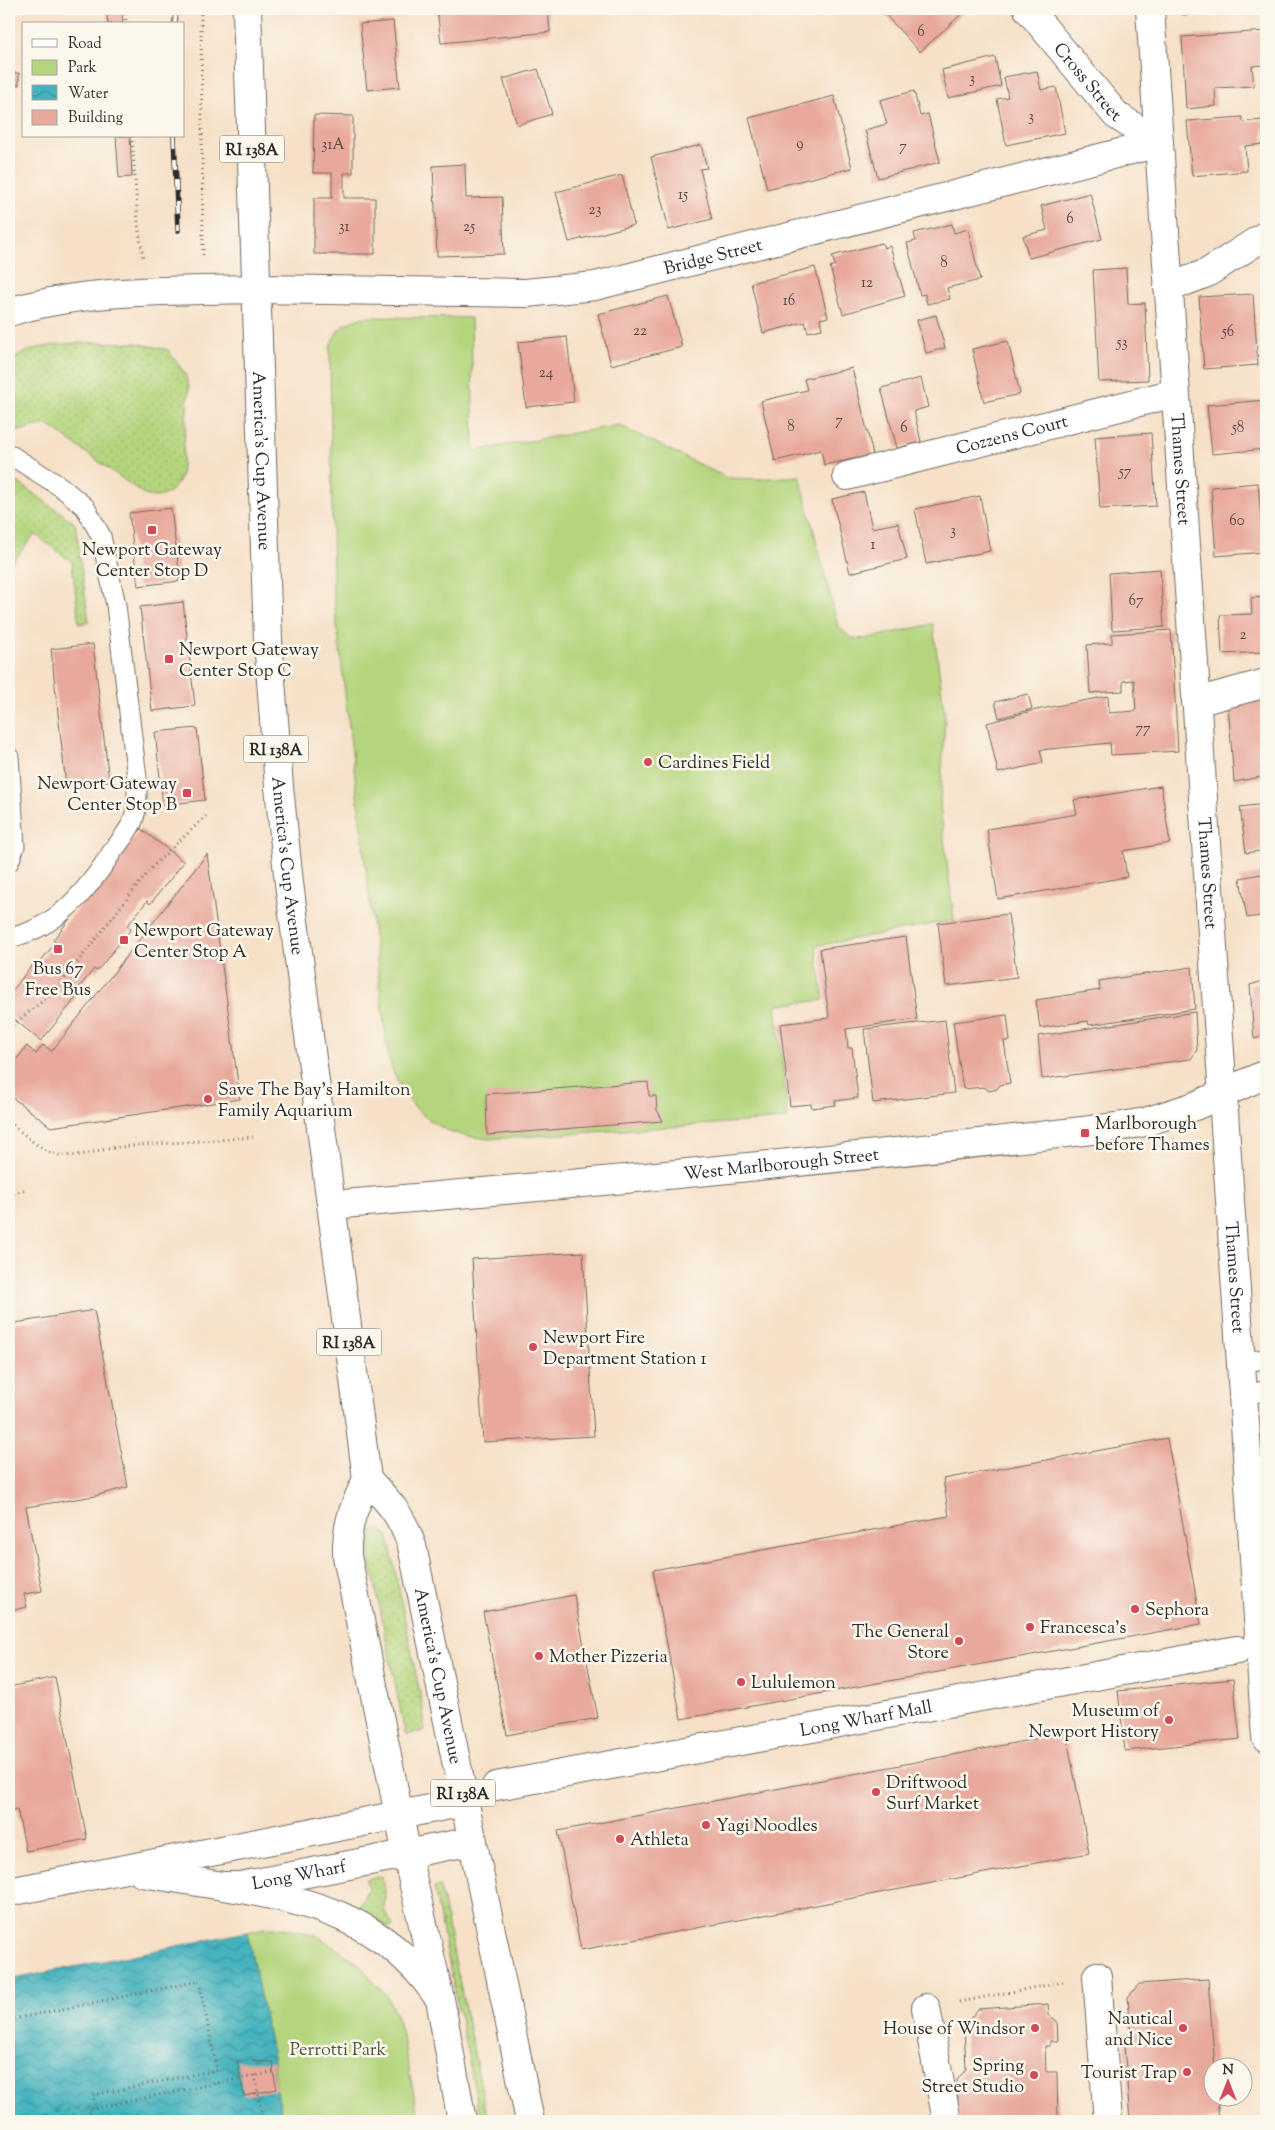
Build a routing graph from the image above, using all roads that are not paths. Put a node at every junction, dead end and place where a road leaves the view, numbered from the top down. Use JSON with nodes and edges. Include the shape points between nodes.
{"nodes":[{"id":1,"x":247,"y":9,"type":"edge"},
{"id":2,"x":1028,"y":9,"type":"edge"},
{"id":3,"x":1150,"y":9,"type":"edge"},
{"id":4,"x":1159,"y":143,"type":"junction"},
{"id":5,"x":1266,"y":235,"type":"edge"},
{"id":6,"x":1168,"y":288,"type":"junction"},
{"id":7,"x":258,"y":289,"type":"junction"},
{"id":8,"x":9,"y":312,"type":"edge"},
{"id":9,"x":1176,"y":393,"type":"junction"},
{"id":10,"x":9,"y":454,"type":"edge"},
{"id":11,"x":847,"y":476,"type":"dead end"},
{"id":12,"x":1266,"y":682,"type":"edge"},
{"id":13,"x":1196,"y":702,"type":"junction"},
{"id":14,"x":9,"y":757,"type":"edge"},
{"id":15,"x":9,"y":862,"type":"edge"},
{"id":16,"x":9,"y":938,"type":"edge"},
{"id":17,"x":1266,"y":1074,"type":"edge"},
{"id":18,"x":1224,"y":1093,"type":"junction"},
{"id":19,"x":332,"y":1205,"type":"junction"},
{"id":20,"x":1254,"y":1360,"type":"edge"},
{"id":21,"x":1255,"y":1393,"type":"edge"},
{"id":22,"x":367,"y":1479,"type":"junction"},
{"id":23,"x":1254,"y":1647,"type":"edge"},
{"id":24,"x":1265,"y":1699,"type":"edge"},
{"id":25,"x":1266,"y":1737,"type":"edge"},
{"id":26,"x":496,"y":1786,"type":"dead end"},
{"id":27,"x":465,"y":1802,"type":"junction"},
{"id":28,"x":399,"y":1815,"type":"junction"},
{"id":29,"x":473,"y":1841,"type":"junction"},
{"id":30,"x":407,"y":1855,"type":"junction"},
{"id":31,"x":123,"y":1870,"type":"junction"},
{"id":32,"x":223,"y":1886,"type":"junction"},
{"id":33,"x":9,"y":1892,"type":"edge"},
{"id":34,"x":1097,"y":1976,"type":"road end"},
{"id":35,"x":440,"y":1999,"type":"junction"},
{"id":36,"x":926,"y":2008,"type":"road end"},
{"id":37,"x":462,"y":2121,"type":"edge"},
{"id":38,"x":530,"y":2121,"type":"edge"},
{"id":39,"x":947,"y":2121,"type":"edge"},
{"id":40,"x":1108,"y":2121,"type":"edge"}],
"edges":[{"from":1,"to":7,"type":"main road","name":"America's Cup Avenue","number":"RI 138A"},
{"from":2,"to":4,"type":"main road","name":"Cross Street","via":[[1116,114]]},
{"from":3,"to":4,"type":"main road","name":"Thames Street"},
{"from":4,"to":6,"type":"main road","name":"Thames Street"},
{"from":4,"to":7,"type":"main road","name":"Bridge Street","via":[[595,286],[526,293]]},
{"from":5,"to":6,"type":"main road","via":[[1207,273]]},
{"from":6,"to":9,"type":"main road","name":"Thames Street"},
{"from":7,"to":8,"type":"main road","name":"Bridge Street","via":[[151,291],[47,302]]},
{"from":7,"to":19,"type":"main road","name":"America's Cup Avenue","number":"RI 138A","via":[[268,631],[279,787]]},
{"from":9,"to":11,"type":"main road","name":"Cozzens Court"},
{"from":9,"to":13,"type":"main road","name":"Thames Street"},
{"from":10,"to":16,"type":"lane","via":[[61,487],[85,507],[101,536],[116,605],[138,800],[132,823],[72,905],[45,925]]},
{"from":12,"to":13,"type":"main road"},
{"from":13,"to":18,"type":"main road","name":"Thames Street"},
{"from":14,"to":15,"type":"lane","via":[[15,846]]},
{"from":17,"to":18,"type":"main road","name":"West Marlborough Street"},
{"from":18,"to":19,"type":"main road","name":"West Marlborough Street","via":[[1168,1116],[1107,1128],[719,1171]]},
{"from":18,"to":20,"type":"main road","name":"Thames Street"},
{"from":19,"to":22,"type":"main road","name":"America's Cup Avenue","number":"RI 138A"},
{"from":20,"to":21,"type":"main road","name":"Thames Street"},
{"from":21,"to":23,"type":"main road","name":"Thames Street"},
{"from":22,"to":27,"type":"main road","name":"America's Cup Avenue","number":"RI 138A","via":[[395,1508],[412,1546]]},
{"from":22,"to":28,"type":"main road","via":[[350,1517],[346,1536],[347,1556]]},
{"from":23,"to":24,"type":"main road","name":"Thames Street"},
{"from":23,"to":26,"type":"main road","name":"Long Wharf Mall"},
{"from":24,"to":25,"type":"main road","name":"Thames Street"},
{"from":27,"to":28,"type":"main road","name":"Long Wharf"},
{"from":27,"to":29,"type":"main road","name":"America's Cup Avenue","number":"RI 138A"},
{"from":28,"to":30,"type":"main road"},
{"from":28,"to":31,"type":"main road","name":"Long Wharf"},
{"from":29,"to":30,"type":"main road","name":"Long Wharf"},
{"from":29,"to":38,"type":"main road","name":"America's Cup Avenue","number":"RI 138A"},
{"from":30,"to":32,"type":"main road","name":"Long Wharf","via":[[256,1884]]},
{"from":30,"to":35,"type":"main road"},
{"from":31,"to":32,"type":"main road","name":"Long Wharf"},
{"from":31,"to":33,"type":"main road","name":"Long Wharf"},
{"from":32,"to":35,"type":"main road","via":[[307,1903],[347,1918],[396,1950]]},
{"from":34,"to":40,"type":"main road"},
{"from":35,"to":37,"type":"main road"},
{"from":36,"to":39,"type":"main road"}]}
